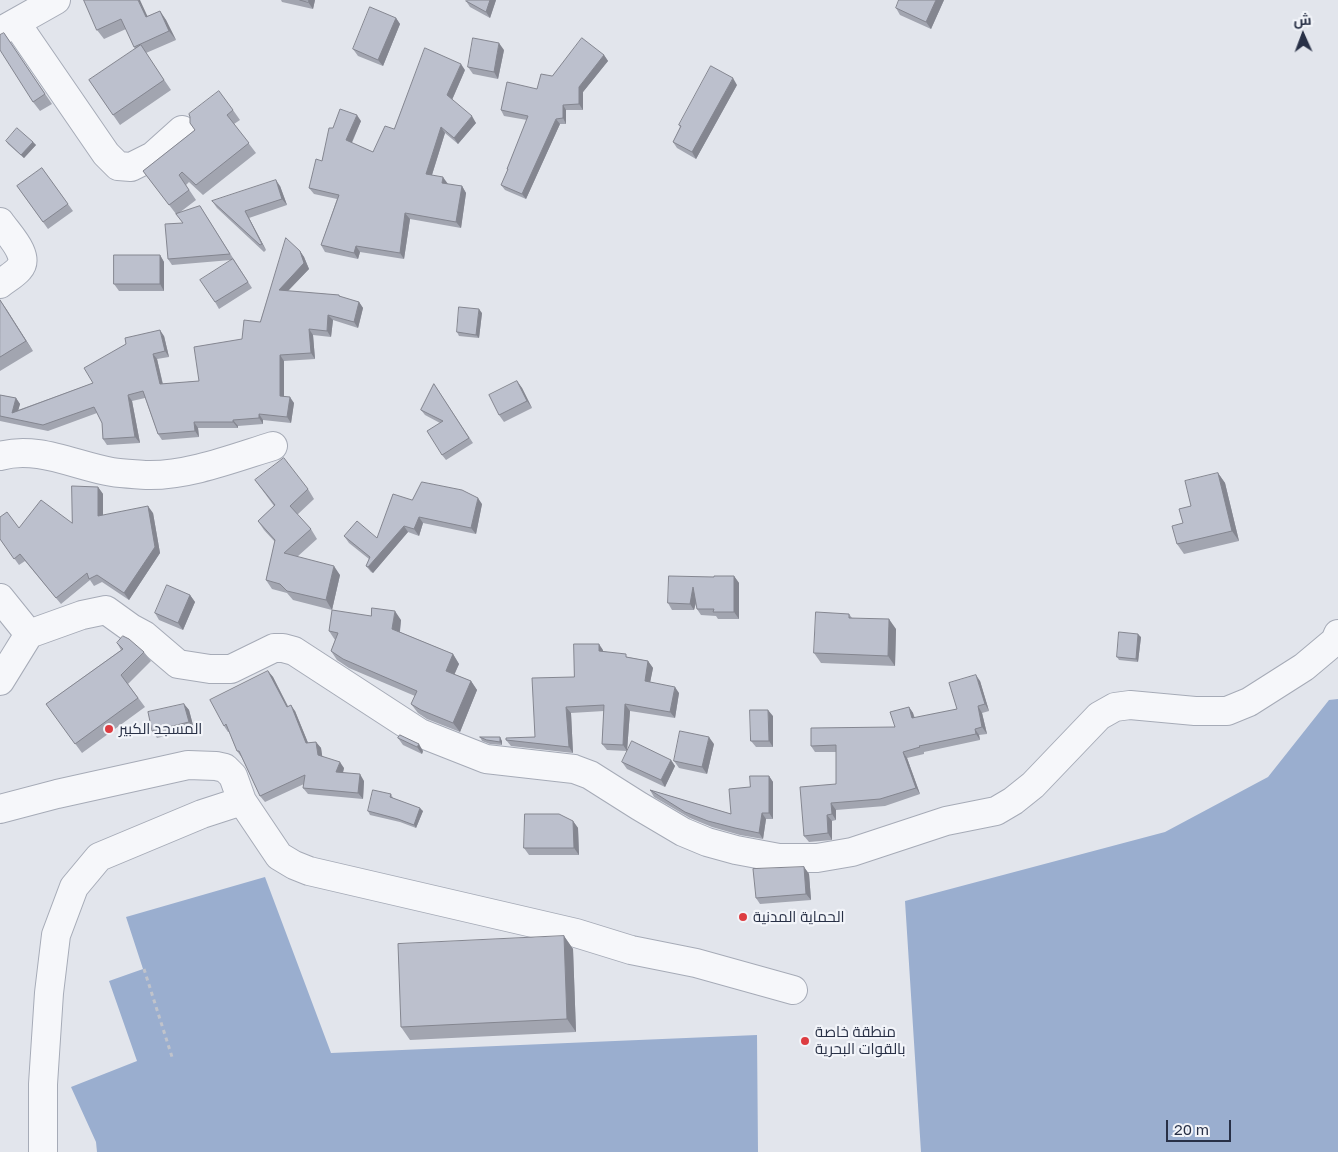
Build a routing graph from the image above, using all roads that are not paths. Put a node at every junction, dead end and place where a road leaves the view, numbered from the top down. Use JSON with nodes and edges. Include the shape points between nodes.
{"nodes":[{"id":1,"x":56,"y":0,"type":"edge"},
{"id":2,"x":8,"y":27,"type":"edge"},
{"id":3,"x":182,"y":130,"type":"dead end"},
{"id":4,"x":0,"y":222,"type":"edge"},
{"id":5,"x":0,"y":284,"type":"edge"},
{"id":6,"x":273,"y":446,"type":"dead end"},
{"id":7,"x":0,"y":456,"type":"edge"},
{"id":8,"x":0,"y":598,"type":"edge"},
{"id":9,"x":29,"y":634,"type":"junction"},
{"id":10,"x":1338,"y":634,"type":"edge"},
{"id":11,"x":0,"y":680,"type":"edge"},
{"id":12,"x":242,"y":801,"type":"junction"},
{"id":13,"x":0,"y":809,"type":"edge"},
{"id":14,"x":793,"y":990,"type":"dead end"},
{"id":15,"x":43,"y":1152,"type":"edge"}],
"edges":[{"from":1,"to":2,"type":"street"},
{"from":2,"to":3,"type":"street","via":[[118,166],[131,167],[153,156]]},
{"from":4,"to":5,"type":"street","via":[[20,250],[23,263]]},
{"from":6,"to":7,"type":"street","via":[[219,463],[148,475],[112,472],[19,452]]},
{"from":8,"to":9,"type":"street"},
{"from":9,"to":10,"type":"street","via":[[106,610],[144,635],[178,664],[210,669],[231,668],[274,648],[294,651],[420,733],[486,759],[574,769],[590,775],[683,832],[736,850],[779,858],[817,858],[852,852],[946,821],[996,811],[1033,785],[1099,716],[1115,707],[1130,705],[1227,711],[1249,702],[1304,667],[1335,641]]},
{"from":9,"to":11,"type":"street"},
{"from":12,"to":13,"type":"street","via":[[232,776],[225,768],[188,766]]},
{"from":12,"to":14,"type":"street","via":[[279,856],[309,871],[576,933]]},
{"from":12,"to":15,"type":"street","via":[[202,814],[100,858],[74,887],[56,935],[49,994],[43,1084]]}]}
